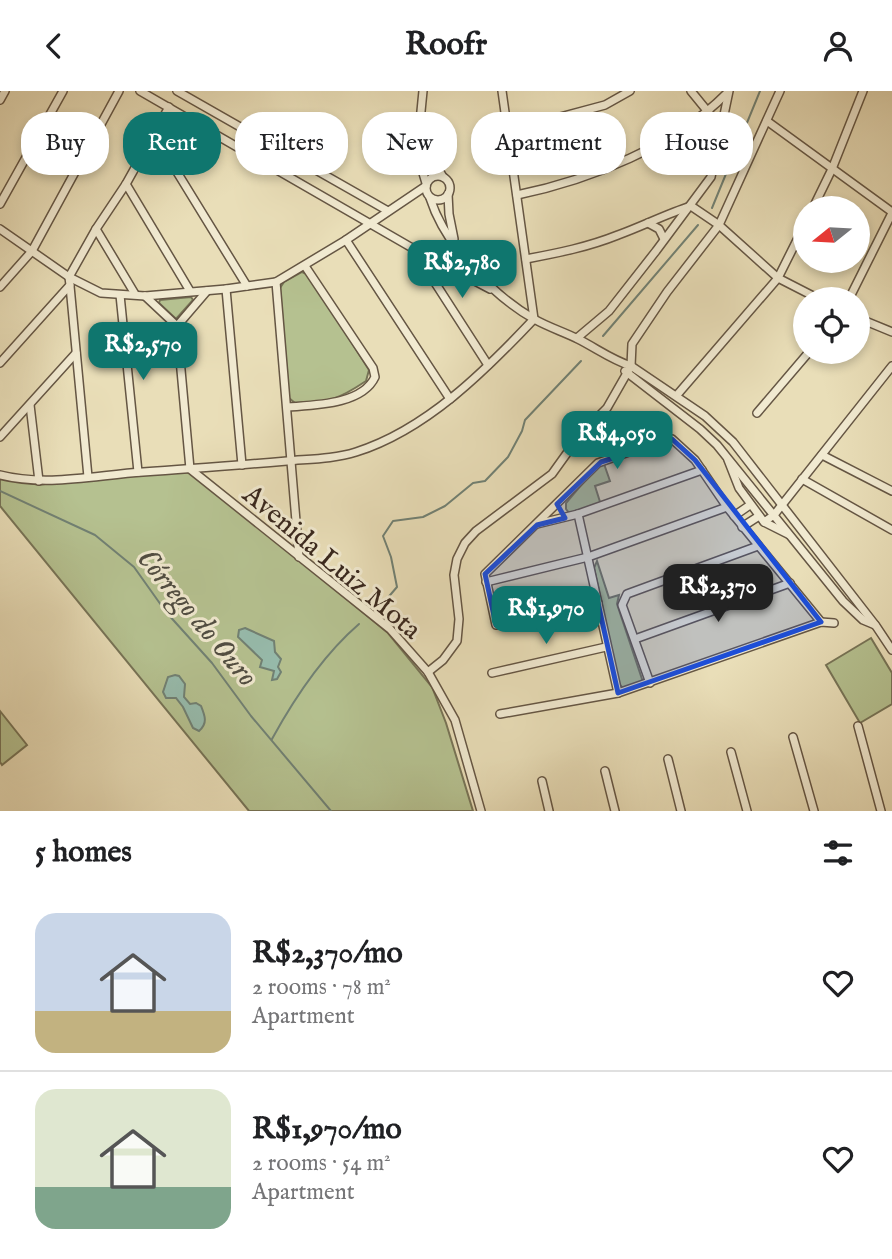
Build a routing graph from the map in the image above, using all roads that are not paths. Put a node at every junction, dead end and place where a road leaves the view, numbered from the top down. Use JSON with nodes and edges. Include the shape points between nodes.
{"nodes":[{"id":1,"x":5,"y":91,"type":"edge"},
{"id":2,"x":63,"y":91,"type":"edge"},
{"id":3,"x":119,"y":91,"type":"edge"},
{"id":4,"x":140,"y":91,"type":"edge"},
{"id":5,"x":177,"y":91,"type":"edge"},
{"id":6,"x":422,"y":91,"type":"edge"},
{"id":7,"x":502,"y":91,"type":"edge"},
{"id":8,"x":630,"y":91,"type":"edge"},
{"id":9,"x":691,"y":91,"type":"edge"},
{"id":10,"x":729,"y":91,"type":"edge"},
{"id":11,"x":780,"y":91,"type":"edge"},
{"id":12,"x":863,"y":91,"type":"edge"},
{"id":13,"x":0,"y":100,"type":"edge"},
{"id":14,"x":169,"y":107,"type":"junction"},
{"id":15,"x":166,"y":112,"type":"edge"},
{"id":16,"x":420,"y":112,"type":"edge"},
{"id":17,"x":506,"y":112,"type":"edge"},
{"id":18,"x":580,"y":112,"type":"edge"},
{"id":19,"x":709,"y":112,"type":"joint"},
{"id":20,"x":725,"y":112,"type":"edge"},
{"id":21,"x":767,"y":121,"type":"junction"},
{"id":22,"x":232,"y":122,"type":"junction"},
{"id":23,"x":223,"y":138,"type":"junction"},
{"id":24,"x":640,"y":153,"type":"edge"},
{"id":25,"x":832,"y":169,"type":"junction"},
{"id":26,"x":131,"y":175,"type":"edge"},
{"id":27,"x":179,"y":175,"type":"edge"},
{"id":28,"x":424,"y":175,"type":"edge"},
{"id":29,"x":514,"y":175,"type":"edge"},
{"id":30,"x":711,"y":175,"type":"edge"},
{"id":31,"x":443,"y":177,"type":"joint"},
{"id":32,"x":126,"y":184,"type":"junction"},
{"id":33,"x":426,"y":184,"type":"junction"},
{"id":34,"x":449,"y":194,"type":"junction"},
{"id":35,"x":517,"y":195,"type":"junction"},
{"id":36,"x":819,"y":196,"type":"edge"},
{"id":37,"x":430,"y":198,"type":"junction"},
{"id":38,"x":403,"y":202,"type":"junction"},
{"id":39,"x":0,"y":204,"type":"edge"},
{"id":40,"x":691,"y":207,"type":"junction"},
{"id":41,"x":388,"y":211,"type":"junction"},
{"id":42,"x":892,"y":212,"type":"edge"},
{"id":43,"x":371,"y":223,"type":"junction"},
{"id":44,"x":648,"y":223,"type":"junction"},
{"id":45,"x":719,"y":225,"type":"junction"},
{"id":46,"x":0,"y":229,"type":"edge"},
{"id":47,"x":96,"y":229,"type":"junction"},
{"id":48,"x":664,"y":239,"type":"junction"},
{"id":49,"x":346,"y":240,"type":"junction"},
{"id":50,"x":454,"y":243,"type":"junction"},
{"id":51,"x":793,"y":248,"type":"edge"},
{"id":52,"x":414,"y":249,"type":"junction"},
{"id":53,"x":32,"y":251,"type":"junction"},
{"id":54,"x":526,"y":259,"type":"junction"},
{"id":55,"x":305,"y":266,"type":"junction"},
{"id":56,"x":778,"y":278,"type":"junction"},
{"id":57,"x":70,"y":281,"type":"junction"},
{"id":58,"x":276,"y":282,"type":"junction"},
{"id":59,"x":247,"y":286,"type":"junction"},
{"id":60,"x":0,"y":287,"type":"edge"},
{"id":61,"x":795,"y":287,"type":"edge"},
{"id":62,"x":855,"y":287,"type":"edge"},
{"id":63,"x":226,"y":289,"type":"junction"},
{"id":64,"x":190,"y":291,"type":"junction"},
{"id":65,"x":207,"y":291,"type":"junction"},
{"id":66,"x":135,"y":294,"type":"junction"},
{"id":67,"x":120,"y":295,"type":"junction"},
{"id":68,"x":145,"y":296,"type":"junction"},
{"id":69,"x":501,"y":296,"type":"junction"},
{"id":70,"x":534,"y":319,"type":"junction"},
{"id":71,"x":870,"y":323,"type":"edge"},
{"id":72,"x":177,"y":326,"type":"junction"},
{"id":73,"x":892,"y":332,"type":"edge"},
{"id":74,"x":577,"y":338,"type":"junction"},
{"id":75,"x":76,"y":353,"type":"junction"},
{"id":76,"x":619,"y":362,"type":"junction"},
{"id":77,"x":0,"y":363,"type":"edge"},
{"id":78,"x":799,"y":364,"type":"edge"},
{"id":79,"x":488,"y":365,"type":"junction"},
{"id":80,"x":631,"y":366,"type":"junction"},
{"id":81,"x":892,"y":366,"type":"edge"},
{"id":82,"x":628,"y":374,"type":"junction"},
{"id":83,"x":677,"y":395,"type":"junction"},
{"id":84,"x":450,"y":398,"type":"junction"},
{"id":85,"x":30,"y":405,"type":"junction"},
{"id":86,"x":288,"y":407,"type":"junction"},
{"id":87,"x":757,"y":412,"type":"dead end"},
{"id":88,"x":0,"y":437,"type":"edge"},
{"id":89,"x":727,"y":456,"type":"junction"},
{"id":90,"x":822,"y":456,"type":"junction"},
{"id":91,"x":292,"y":460,"type":"junction"},
{"id":92,"x":242,"y":465,"type":"junction"},
{"id":93,"x":190,"y":469,"type":"junction"},
{"id":94,"x":702,"y":470,"type":"junction"},
{"id":95,"x":138,"y":472,"type":"junction"},
{"id":96,"x":757,"y":472,"type":"junction"},
{"id":97,"x":0,"y":475,"type":"edge"},
{"id":98,"x":88,"y":477,"type":"junction"},
{"id":99,"x":802,"y":479,"type":"junction"},
{"id":100,"x":39,"y":481,"type":"junction"},
{"id":101,"x":747,"y":481,"type":"junction"},
{"id":102,"x":738,"y":488,"type":"junction"},
{"id":103,"x":892,"y":491,"type":"edge"},
{"id":104,"x":557,"y":504,"type":"junction"},
{"id":105,"x":782,"y":504,"type":"junction"},
{"id":106,"x":750,"y":505,"type":"junction"},
{"id":107,"x":727,"y":507,"type":"junction"},
{"id":108,"x":578,"y":515,"type":"junction"},
{"id":109,"x":774,"y":515,"type":"junction"},
{"id":110,"x":734,"y":516,"type":"junction"},
{"id":111,"x":565,"y":518,"type":"junction"},
{"id":112,"x":762,"y":519,"type":"junction"},
{"id":113,"x":537,"y":525,"type":"junction"},
{"id":114,"x":743,"y":527,"type":"junction"},
{"id":115,"x":892,"y":530,"type":"edge"},
{"id":116,"x":791,"y":536,"type":"junction"},
{"id":117,"x":758,"y":546,"type":"junction"},
{"id":118,"x":299,"y":557,"type":"junction"},
{"id":119,"x":588,"y":557,"type":"junction"},
{"id":120,"x":486,"y":582,"type":"junction"},
{"id":121,"x":790,"y":583,"type":"junction"},
{"id":122,"x":598,"y":603,"type":"junction"},
{"id":123,"x":821,"y":622,"type":"junction"},
{"id":124,"x":834,"y":623,"type":"dead end"},
{"id":125,"x":876,"y":626,"type":"junction"},
{"id":126,"x":635,"y":639,"type":"junction"},
{"id":127,"x":606,"y":647,"type":"junction"},
{"id":128,"x":892,"y":650,"type":"edge"},
{"id":129,"x":428,"y":672,"type":"junction"},
{"id":130,"x":492,"y":673,"type":"dead end"},
{"id":131,"x":650,"y":683,"type":"junction"},
{"id":132,"x":618,"y":693,"type":"junction"},
{"id":133,"x":500,"y":714,"type":"dead end"},
{"id":134,"x":858,"y":726,"type":"dead end"},
{"id":135,"x":793,"y":737,"type":"dead end"},
{"id":136,"x":731,"y":752,"type":"dead end"},
{"id":137,"x":668,"y":759,"type":"dead end"},
{"id":138,"x":605,"y":771,"type":"dead end"},
{"id":139,"x":542,"y":781,"type":"dead end"},
{"id":140,"x":481,"y":811,"type":"edge"},
{"id":141,"x":549,"y":811,"type":"edge"},
{"id":142,"x":615,"y":811,"type":"edge"},
{"id":143,"x":681,"y":811,"type":"edge"},
{"id":144,"x":747,"y":811,"type":"edge"},
{"id":145,"x":814,"y":811,"type":"edge"},
{"id":146,"x":881,"y":811,"type":"edge"}],
"edges":[{"from":1,"to":13,"type":"street"},
{"from":2,"to":39,"type":"street"},
{"from":3,"to":53,"type":"street"},
{"from":4,"to":14,"type":"street"},
{"from":5,"to":22,"type":"street"},
{"from":6,"to":16,"type":"street"},
{"from":7,"to":17,"type":"street"},
{"from":8,"to":18,"type":"street","via":[[606,105]]},
{"from":9,"to":19,"type":"street"},
{"from":10,"to":19,"type":"street"},
{"from":10,"to":20,"type":"street"},
{"from":11,"to":21,"type":"street"},
{"from":12,"to":25,"type":"street"},
{"from":14,"to":15,"type":"street"},
{"from":14,"to":23,"type":"street"},
{"from":21,"to":25,"type":"street"},
{"from":21,"to":45,"type":"street"},
{"from":22,"to":23,"type":"street"},
{"from":22,"to":41,"type":"street"},
{"from":23,"to":43,"type":"street"},
{"from":24,"to":35,"type":"street","via":[[557,186]]},
{"from":25,"to":36,"type":"street"},
{"from":25,"to":42,"type":"street"},
{"from":26,"to":32,"type":"street"},
{"from":27,"to":59,"type":"street"},
{"from":28,"to":33,"type":"street"},
{"from":29,"to":35,"type":"street"},
{"from":30,"to":40,"type":"street"},
{"from":31,"to":33,"type":"street","via":[[435,176]]},
{"from":31,"to":34,"type":"street"},
{"from":32,"to":47,"type":"street"},
{"from":32,"to":64,"type":"street"},
{"from":33,"to":37,"type":"street"},
{"from":33,"to":38,"type":"street"},
{"from":34,"to":37,"type":"street","via":[[438,201]]},
{"from":34,"to":50,"type":"street"},
{"from":35,"to":54,"type":"street"},
{"from":37,"to":38,"type":"street"},
{"from":37,"to":50,"type":"street"},
{"from":38,"to":41,"type":"street"},
{"from":40,"to":44,"type":"street"},
{"from":40,"to":45,"type":"street"},
{"from":40,"to":48,"type":"street"},
{"from":41,"to":43,"type":"street"},
{"from":42,"to":62,"type":"street"},
{"from":43,"to":49,"type":"street"},
{"from":43,"to":52,"type":"street"},
{"from":44,"to":48,"type":"street","via":[[659,229]]},
{"from":44,"to":54,"type":"street","via":[[573,250]]},
{"from":45,"to":56,"type":"street"},
{"from":45,"to":80,"type":"street","via":[[632,344]]},
{"from":46,"to":53,"type":"street"},
{"from":47,"to":57,"type":"street"},
{"from":47,"to":66,"type":"street"},
{"from":48,"to":74,"type":"street","via":[[609,311]]},
{"from":49,"to":55,"type":"street"},
{"from":49,"to":84,"type":"street"},
{"from":50,"to":69,"type":"street"},
{"from":51,"to":56,"type":"street"},
{"from":52,"to":69,"type":"street"},
{"from":52,"to":79,"type":"street"},
{"from":53,"to":57,"type":"street"},
{"from":53,"to":60,"type":"street"},
{"from":54,"to":70,"type":"street"},
{"from":55,"to":58,"type":"street"},
{"from":55,"to":86,"type":"street","via":[[375,377],[341,401]]},
{"from":56,"to":61,"type":"street"},
{"from":56,"to":83,"type":"street"},
{"from":57,"to":67,"type":"street"},
{"from":57,"to":75,"type":"street"},
{"from":57,"to":77,"type":"street"},
{"from":58,"to":59,"type":"street"},
{"from":58,"to":86,"type":"street"},
{"from":59,"to":63,"type":"street"},
{"from":63,"to":65,"type":"street"},
{"from":63,"to":92,"type":"street"},
{"from":64,"to":65,"type":"street"},
{"from":64,"to":68,"type":"street"},
{"from":65,"to":72,"type":"street"},
{"from":66,"to":67,"type":"street"},
{"from":66,"to":68,"type":"street"},
{"from":67,"to":95,"type":"street"},
{"from":68,"to":72,"type":"street"},
{"from":69,"to":70,"type":"street"},
{"from":70,"to":74,"type":"street"},
{"from":70,"to":79,"type":"street"},
{"from":71,"to":73,"type":"street"},
{"from":72,"to":93,"type":"street"},
{"from":74,"to":76,"type":"street"},
{"from":75,"to":85,"type":"street"},
{"from":75,"to":98,"type":"street"},
{"from":76,"to":80,"type":"street"},
{"from":76,"to":82,"type":"street"},
{"from":78,"to":87,"type":"street"},
{"from":79,"to":84,"type":"street"},
{"from":80,"to":82,"type":"street"},
{"from":80,"to":83,"type":"street"},
{"from":81,"to":90,"type":"street"},
{"from":82,"to":89,"type":"street","via":[[700,429]]},
{"from":82,"to":129,"type":"street","via":[[607,408],[552,474],[465,543],[454,575],[457,641]]},
{"from":83,"to":96,"type":"street","via":[[733,442]]},
{"from":84,"to":91,"type":"street","via":[[376,445],[353,453]]},
{"from":85,"to":88,"type":"street"},
{"from":85,"to":100,"type":"street"},
{"from":86,"to":91,"type":"street"},
{"from":89,"to":101,"type":"street"},
{"from":89,"to":102,"type":"street"},
{"from":90,"to":99,"type":"street"},
{"from":90,"to":103,"type":"street"},
{"from":91,"to":92,"type":"street"},
{"from":91,"to":118,"type":"street"},
{"from":92,"to":93,"type":"street"},
{"from":93,"to":95,"type":"street"},
{"from":93,"to":118,"type":"street","name":"Avenida Luiz Mota"},
{"from":94,"to":104,"type":"street","via":[[672,439],[665,439],[598,463]]},
{"from":94,"to":107,"type":"street"},
{"from":94,"to":108,"type":"street"},
{"from":95,"to":98,"type":"street"},
{"from":96,"to":101,"type":"street"},
{"from":96,"to":105,"type":"street"},
{"from":97,"to":100,"type":"street"},
{"from":98,"to":100,"type":"street"},
{"from":99,"to":105,"type":"street"},
{"from":99,"to":115,"type":"street"},
{"from":101,"to":102,"type":"street"},
{"from":101,"to":109,"type":"street"},
{"from":102,"to":106,"type":"street"},
{"from":104,"to":111,"type":"street"},
{"from":104,"to":113,"type":"street"},
{"from":105,"to":109,"type":"street"},
{"from":105,"to":125,"type":"street"},
{"from":106,"to":110,"type":"street"},
{"from":106,"to":112,"type":"street"},
{"from":107,"to":110,"type":"street"},
{"from":107,"to":119,"type":"street"},
{"from":108,"to":111,"type":"street"},
{"from":108,"to":119,"type":"street"},
{"from":109,"to":112,"type":"street"},
{"from":109,"to":116,"type":"street"},
{"from":110,"to":114,"type":"street"},
{"from":111,"to":113,"type":"street"},
{"from":112,"to":114,"type":"street"},
{"from":112,"to":116,"type":"street"},
{"from":113,"to":120,"type":"street","via":[[485,574]]},
{"from":114,"to":117,"type":"street"},
{"from":116,"to":125,"type":"street","via":[[843,601]]},
{"from":117,"to":121,"type":"street"},
{"from":117,"to":126,"type":"street","via":[[627,594],[622,605]]},
{"from":118,"to":129,"type":"street","name":"Avenida Luiz Mota","via":[[390,629]]},
{"from":119,"to":120,"type":"street"},
{"from":119,"to":122,"type":"street"},
{"from":120,"to":122,"type":"street","via":[[496,625]]},
{"from":121,"to":123,"type":"street"},
{"from":121,"to":126,"type":"street"},
{"from":122,"to":127,"type":"street"},
{"from":123,"to":124,"type":"street"},
{"from":123,"to":131,"type":"street"},
{"from":125,"to":128,"type":"street"},
{"from":126,"to":131,"type":"street"},
{"from":127,"to":130,"type":"street"},
{"from":127,"to":132,"type":"street"},
{"from":129,"to":140,"type":"street","name":"Avenida Luiz Mota","via":[[455,720]]},
{"from":131,"to":132,"type":"street"},
{"from":132,"to":133,"type":"street"},
{"from":134,"to":146,"type":"street"},
{"from":135,"to":145,"type":"street"},
{"from":136,"to":144,"type":"street"},
{"from":137,"to":143,"type":"street"},
{"from":138,"to":142,"type":"street"},
{"from":139,"to":141,"type":"street"}]}
